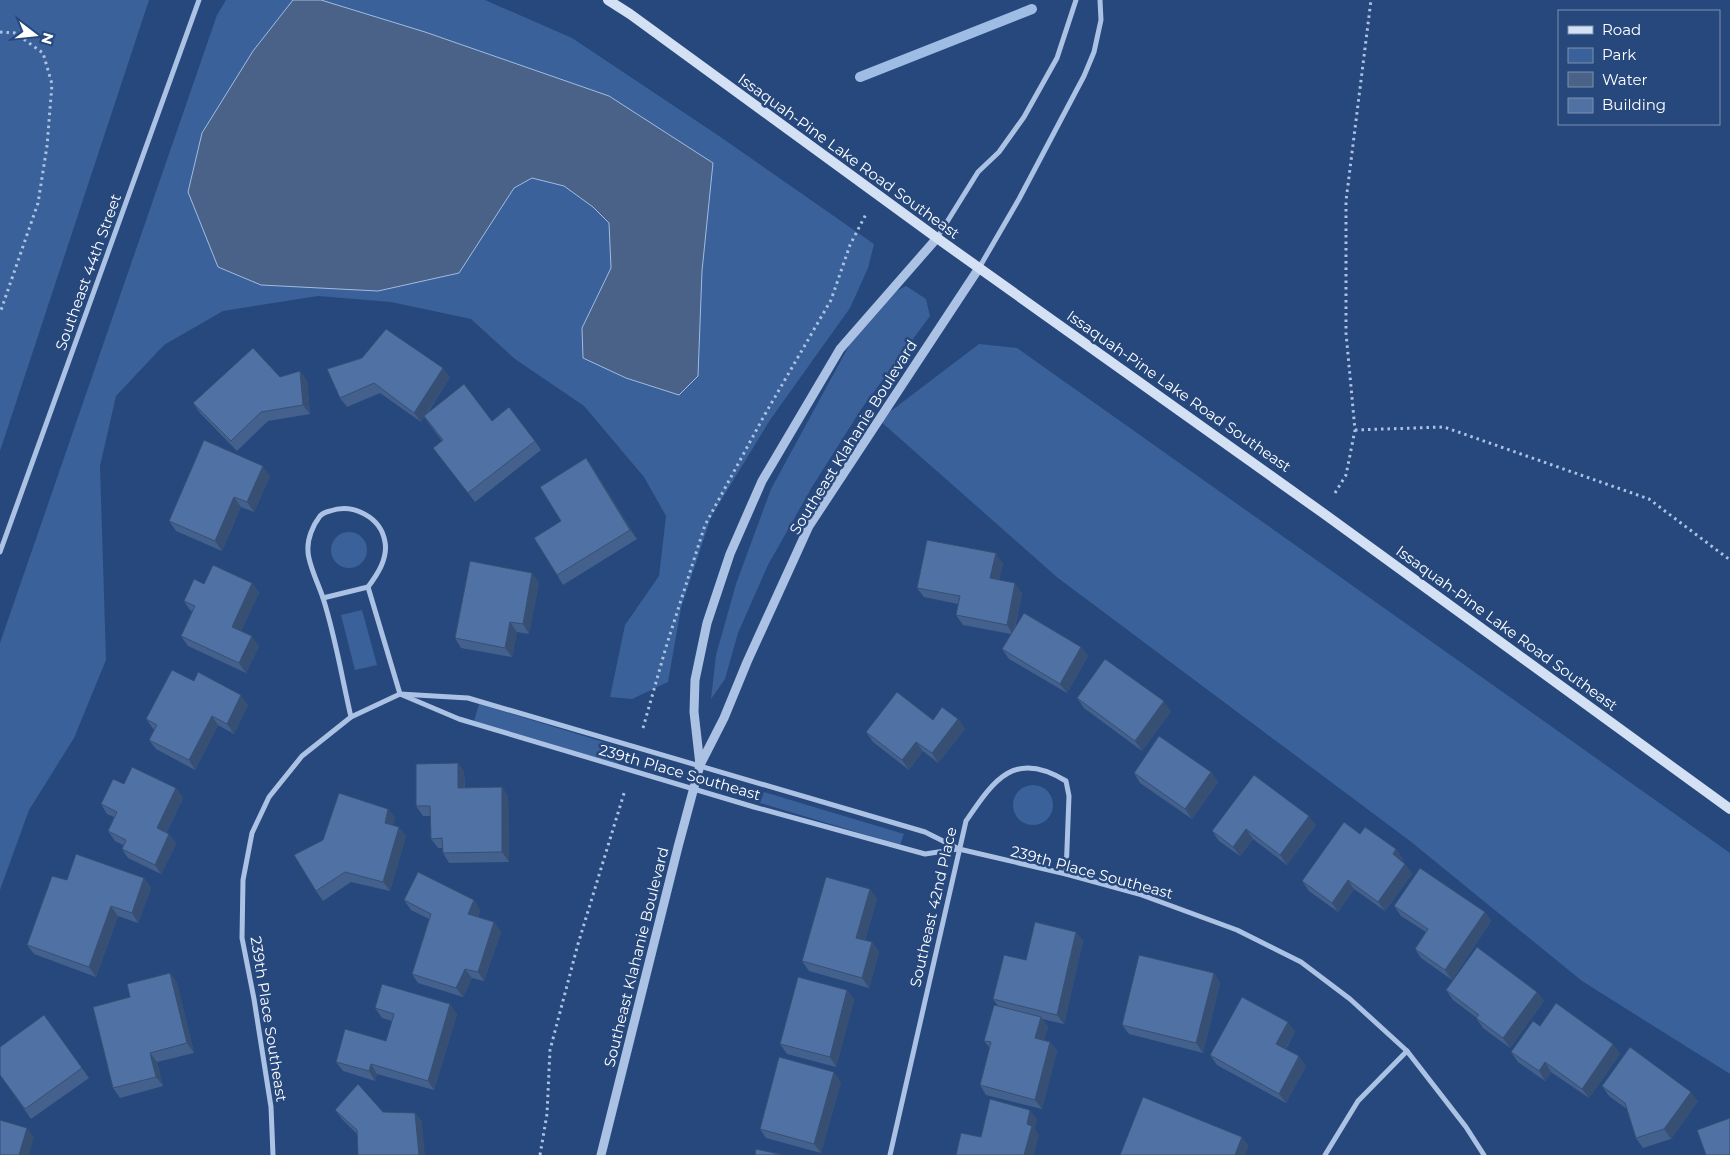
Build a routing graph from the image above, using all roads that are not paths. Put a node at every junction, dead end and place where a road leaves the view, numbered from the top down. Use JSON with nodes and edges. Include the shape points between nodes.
{"nodes":[{"id":1,"x":199,"y":0,"type":"edge"},
{"id":2,"x":608,"y":0,"type":"edge"},
{"id":3,"x":1076,"y":0,"type":"edge"},
{"id":4,"x":1100,"y":0,"type":"edge"},
{"id":5,"x":937,"y":238,"type":"junction"},
{"id":6,"x":979,"y":268,"type":"junction"},
{"id":7,"x":0,"y":552,"type":"edge"},
{"id":8,"x":368,"y":587,"type":"junction"},
{"id":9,"x":323,"y":598,"type":"junction"},
{"id":10,"x":400,"y":694,"type":"junction"},
{"id":11,"x":351,"y":717,"type":"junction"},
{"id":12,"x":700,"y":765,"type":"junction"},
{"id":13,"x":693,"y":789,"type":"junction"},
{"id":14,"x":1730,"y":809,"type":"edge"},
{"id":15,"x":959,"y":849,"type":"junction"},
{"id":16,"x":1066,"y":874,"type":"junction"},
{"id":17,"x":1407,"y":1051,"type":"junction"},
{"id":18,"x":274,"y":1155,"type":"edge"},
{"id":19,"x":601,"y":1155,"type":"edge"},
{"id":20,"x":890,"y":1155,"type":"edge"},
{"id":21,"x":1326,"y":1155,"type":"edge"},
{"id":22,"x":1484,"y":1155,"type":"edge"}],
"edges":[{"from":1,"to":7,"type":"street","name":"Southeast 44th Street"},
{"from":2,"to":5,"type":"main road","name":"Issaquah-Pine Lake Road Southeast"},
{"from":3,"to":5,"type":"street","via":[[1057,58],[1028,109],[999,152],[978,172]]},
{"from":4,"to":6,"type":"street","via":[[1101,20],[1094,52],[1084,76]]},
{"from":5,"to":6,"type":"main road","name":"Issaquah-Pine Lake Road Southeast"},
{"from":5,"to":12,"type":"street","name":"Southeast Klahanie Boulevard","via":[[840,349],[762,481],[730,554],[707,623],[695,680],[694,712]]},
{"from":6,"to":12,"type":"street","name":"Southeast Klahanie Boulevard","via":[[809,526]]},
{"from":6,"to":14,"type":"main road","name":"Issaquah-Pine Lake Road Southeast"},
{"from":8,"to":9,"type":"street"},
{"from":8,"to":9,"type":"street","via":[[378,574],[384,556],[381,530],[372,517],[356,510],[338,508],[322,514],[312,530],[308,552]]},
{"from":8,"to":10,"type":"street"},
{"from":9,"to":11,"type":"street"},
{"from":10,"to":11,"type":"street","name":"239th Place Southeast"},
{"from":10,"to":12,"type":"street","name":"239th Place Southeast","via":[[468,698]]},
{"from":10,"to":13,"type":"street","name":"239th Place Southeast","via":[[458,720]]},
{"from":11,"to":18,"type":"street","name":"239th Place Southeast","via":[[302,756],[269,797],[252,833],[243,880],[242,938],[271,1107]]},
{"from":12,"to":13,"type":"street","name":"Southeast Klahanie Boulevard"},
{"from":12,"to":15,"type":"street","name":"239th Place Southeast","via":[[925,832]]},
{"from":13,"to":15,"type":"street","name":"239th Place Southeast","via":[[925,854]]},
{"from":13,"to":19,"type":"street","name":"Southeast Klahanie Boulevard"},
{"from":15,"to":16,"type":"street","name":"239th Place Southeast"},
{"from":15,"to":16,"type":"street","name":"Southeast 42nd Place","via":[[966,821],[1006,773],[1019,768],[1054,774],[1066,781],[1069,796]]},
{"from":15,"to":20,"type":"street","name":"Southeast 42nd Place"},
{"from":16,"to":17,"type":"street","name":"239th Place Southeast","via":[[1139,894],[1237,930],[1301,962],[1350,999]]},
{"from":17,"to":21,"type":"street","via":[[1358,1101]]},
{"from":17,"to":22,"type":"street","name":"239th Place Southeast","via":[[1466,1126]]}]}
